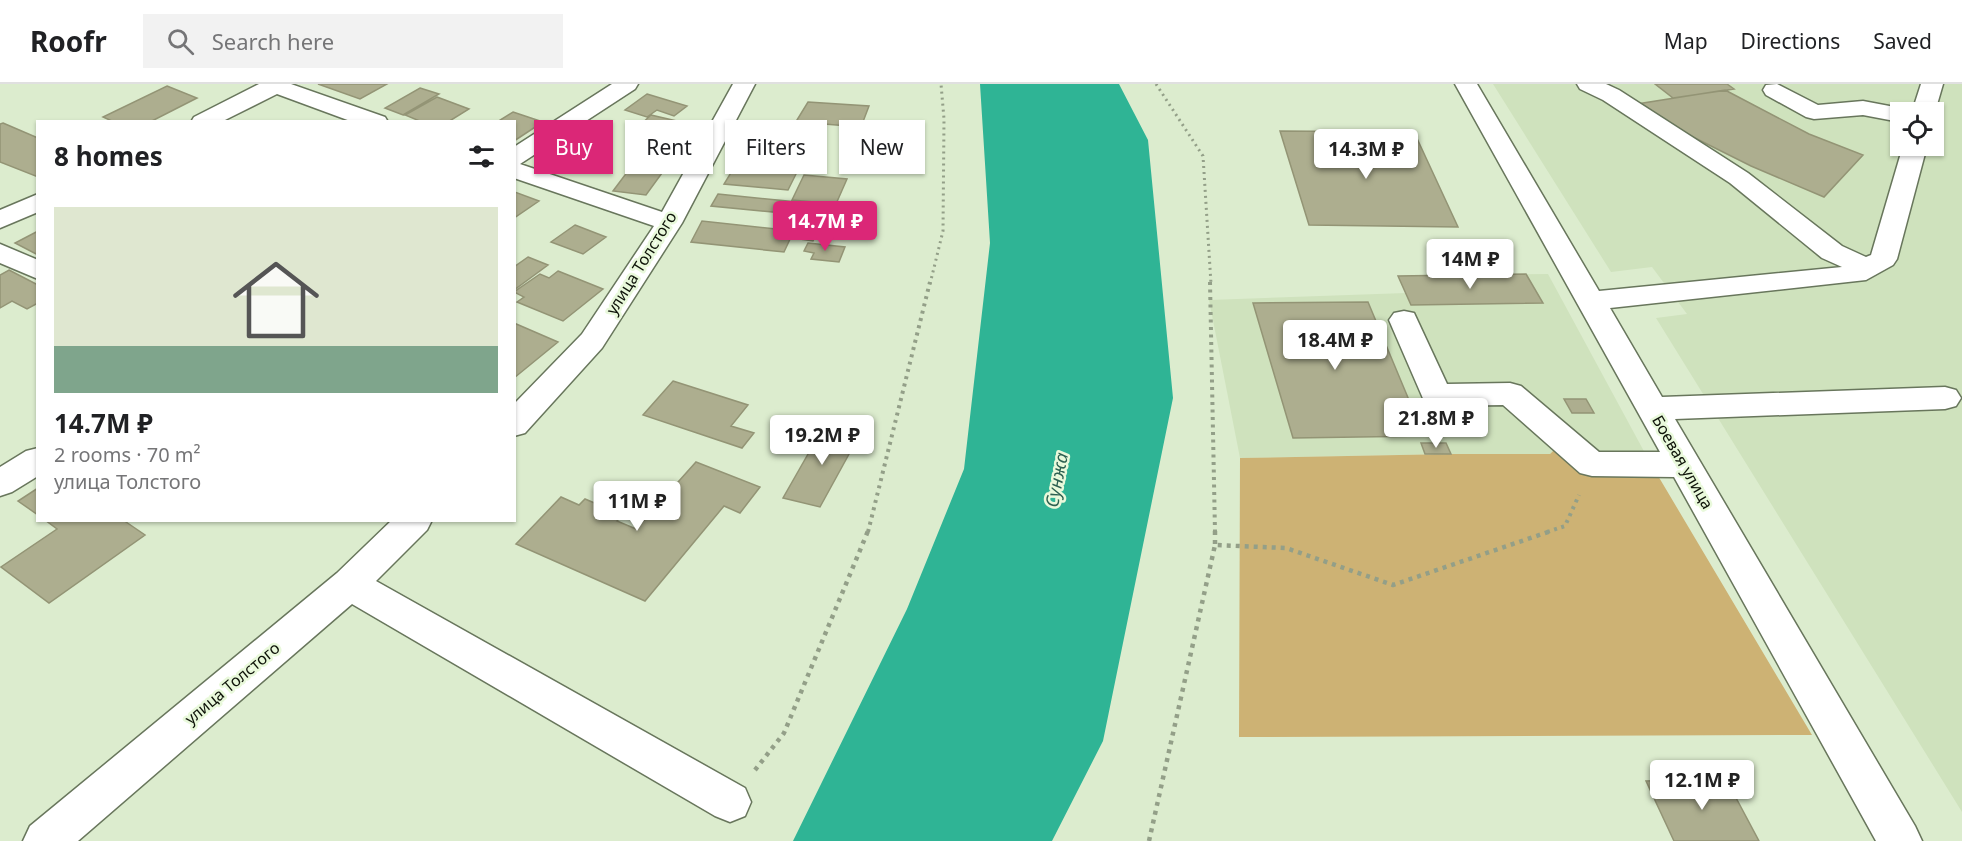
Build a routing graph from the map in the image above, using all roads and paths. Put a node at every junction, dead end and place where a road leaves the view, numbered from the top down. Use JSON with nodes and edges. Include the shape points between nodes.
{"nodes":[{"id":1,"x":627,"y":84,"type":"edge"},
{"id":2,"x":744,"y":84,"type":"edge"},
{"id":3,"x":940,"y":84,"type":"edge"},
{"id":4,"x":1156,"y":84,"type":"edge"},
{"id":5,"x":1466,"y":84,"type":"edge"},
{"id":6,"x":1588,"y":84,"type":"edge"},
{"id":7,"x":1932,"y":84,"type":"edge"},
{"id":8,"x":275,"y":85,"type":"edge"},
{"id":9,"x":1774,"y":90,"type":"dead end"},
{"id":10,"x":1927,"y":102,"type":"edge"},
{"id":11,"x":1890,"y":114,"type":"edge"},
{"id":12,"x":206,"y":120,"type":"edge"},
{"id":13,"x":371,"y":120,"type":"edge"},
{"id":14,"x":1912,"y":156,"type":"edge"},
{"id":15,"x":516,"y":157,"type":"edge"},
{"id":16,"x":516,"y":171,"type":"edge"},
{"id":17,"x":36,"y":203,"type":"edge"},
{"id":18,"x":0,"y":220,"type":"edge"},
{"id":19,"x":669,"y":222,"type":"junction"},
{"id":20,"x":0,"y":252,"type":"edge"},
{"id":21,"x":1867,"y":268,"type":"junction"},
{"id":22,"x":36,"y":270,"type":"edge"},
{"id":23,"x":1591,"y":301,"type":"junction"},
{"id":24,"x":1404,"y":320,"type":"dead end"},
{"id":25,"x":1945,"y":398,"type":"dead end"},
{"id":26,"x":1652,"y":409,"type":"junction"},
{"id":27,"x":516,"y":423,"type":"edge"},
{"id":28,"x":36,"y":461,"type":"edge"},
{"id":29,"x":1592,"y":464,"type":"junction"},
{"id":30,"x":1685,"y":465,"type":"junction"},
{"id":31,"x":0,"y":483,"type":"edge"},
{"id":32,"x":412,"y":522,"type":"edge"},
{"id":33,"x":1215,"y":545,"type":"junction"},
{"id":34,"x":350,"y":584,"type":"junction"},
{"id":35,"x":730,"y":802,"type":"joint"},
{"id":36,"x":45,"y":841,"type":"edge"},
{"id":37,"x":1149,"y":841,"type":"edge"},
{"id":38,"x":1900,"y":841,"type":"edge"}],
"edges":[{"from":1,"to":15,"type":"street"},
{"from":2,"to":19,"type":"street","name":"улица Толстого"},
{"from":3,"to":35,"type":"path","via":[[944,119],[943,231],[866,539],[784,734]]},
{"from":4,"to":33,"type":"path","via":[[1203,156],[1210,254]]},
{"from":5,"to":23,"type":"street","name":"Боевая улица"},
{"from":6,"to":21,"type":"street","via":[[1738,178],[1832,252]]},
{"from":7,"to":10,"type":"street"},
{"from":8,"to":12,"type":"street"},
{"from":8,"to":13,"type":"street"},
{"from":9,"to":11,"type":"street","via":[[1814,112],[1863,108]]},
{"from":14,"to":21,"type":"street","via":[[1884,260]]},
{"from":16,"to":19,"type":"street"},
{"from":17,"to":18,"type":"street"},
{"from":19,"to":27,"type":"street","name":"улица Толстого","via":[[592,341]]},
{"from":20,"to":22,"type":"street"},
{"from":21,"to":23,"type":"street","via":[[1856,274]]},
{"from":23,"to":26,"type":"street","name":"Боевая улица"},
{"from":24,"to":29,"type":"street","via":[[1436,394],[1510,394]]},
{"from":25,"to":26,"type":"street"},
{"from":26,"to":30,"type":"street","name":"Боевая улица"},
{"from":28,"to":31,"type":"street"},
{"from":29,"to":30,"type":"street"},
{"from":29,"to":33,"type":"path","via":[[1565,526],[1393,585],[1286,548]]},
{"from":30,"to":38,"type":"street","name":"Боевая улица"},
{"from":32,"to":34,"type":"street","name":"улица Толстого"},
{"from":33,"to":37,"type":"path"},
{"from":34,"to":35,"type":"street"},
{"from":34,"to":36,"type":"street","name":"улица Толстого"}]}
